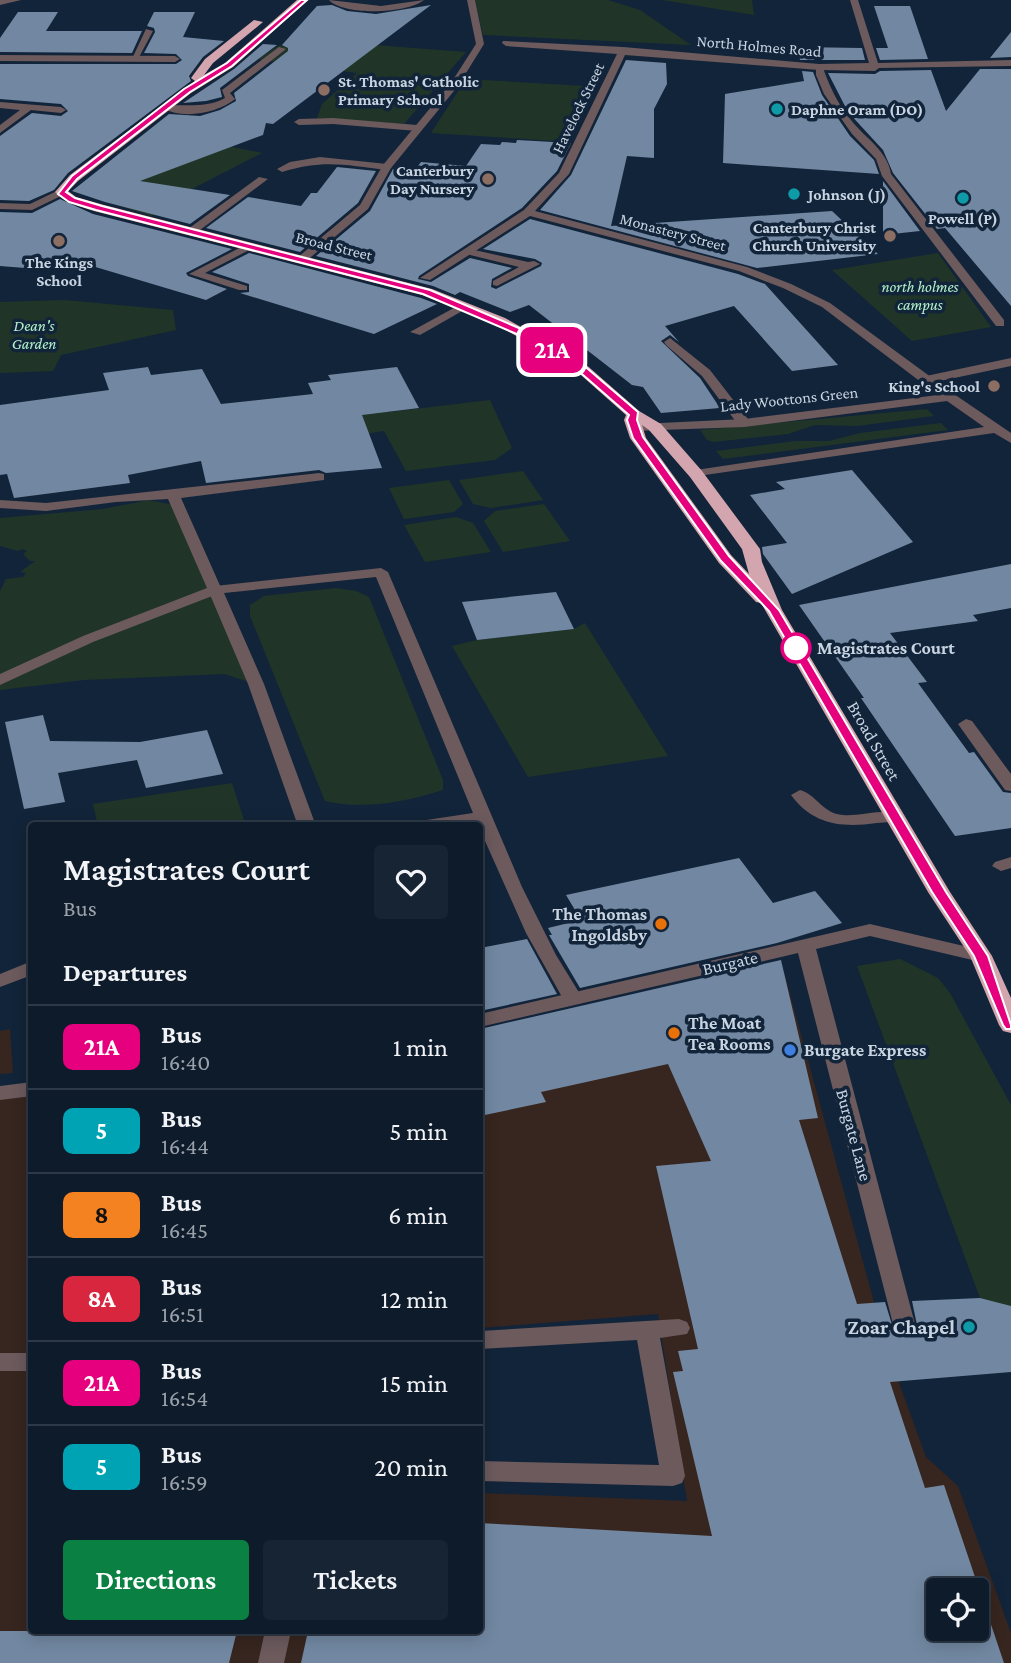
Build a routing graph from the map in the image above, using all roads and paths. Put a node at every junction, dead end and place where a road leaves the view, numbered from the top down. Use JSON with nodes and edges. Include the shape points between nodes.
{"nodes":[{"id":1,"x":16,"y":0,"type":"edge"},
{"id":2,"x":303,"y":0,"type":"edge"},
{"id":3,"x":333,"y":0,"type":"edge"},
{"id":4,"x":420,"y":0,"type":"edge"},
{"id":5,"x":471,"y":0,"type":"edge"},
{"id":6,"x":854,"y":0,"type":"edge"},
{"id":7,"x":0,"y":2,"type":"edge"},
{"id":8,"x":265,"y":16,"type":"dead end"},
{"id":9,"x":149,"y":31,"type":"dead end"},
{"id":10,"x":506,"y":43,"type":"dead end"},
{"id":11,"x":86,"y":48,"type":"dead end"},
{"id":12,"x":282,"y":49,"type":"dead end"},
{"id":13,"x":624,"y":50,"type":"junction"},
{"id":14,"x":0,"y":58,"type":"edge"},
{"id":15,"x":80,"y":58,"type":"junction"},
{"id":16,"x":134,"y":59,"type":"junction"},
{"id":17,"x":175,"y":59,"type":"dead end"},
{"id":18,"x":1011,"y":64,"type":"edge"},
{"id":19,"x":818,"y":67,"type":"junction"},
{"id":20,"x":875,"y":68,"type":"junction"},
{"id":21,"x":187,"y":91,"type":"junction"},
{"id":22,"x":0,"y":105,"type":"edge"},
{"id":23,"x":28,"y":108,"type":"junction"},
{"id":24,"x":168,"y":108,"type":"junction"},
{"id":25,"x":61,"y":110,"type":"dead end"},
{"id":26,"x":299,"y":122,"type":"dead end"},
{"id":27,"x":418,"y":128,"type":"junction"},
{"id":28,"x":0,"y":130,"type":"edge"},
{"id":29,"x":387,"y":167,"type":"junction"},
{"id":30,"x":282,"y":169,"type":"dead end"},
{"id":31,"x":263,"y":179,"type":"dead end"},
{"id":32,"x":61,"y":192,"type":"junction"},
{"id":33,"x":0,"y":205,"type":"edge"},
{"id":34,"x":528,"y":212,"type":"junction"},
{"id":35,"x":192,"y":231,"type":"junction"},
{"id":36,"x":251,"y":246,"type":"junction"},
{"id":37,"x":470,"y":252,"type":"junction"},
{"id":38,"x":301,"y":260,"type":"junction"},
{"id":39,"x":426,"y":278,"type":"dead end"},
{"id":40,"x":497,"y":283,"type":"dead end"},
{"id":41,"x":243,"y":288,"type":"dead end"},
{"id":42,"x":465,"y":306,"type":"junction"},
{"id":43,"x":1000,"y":323,"type":"dead end"},
{"id":44,"x":416,"y":332,"type":"dead end"},
{"id":45,"x":670,"y":342,"type":"dead end"},
{"id":46,"x":1011,"y":362,"type":"edge"},
{"id":47,"x":926,"y":380,"type":"junction"},
{"id":48,"x":949,"y":397,"type":"junction"},
{"id":49,"x":634,"y":421,"type":"junction"},
{"id":50,"x":744,"y":423,"type":"junction"},
{"id":51,"x":655,"y":427,"type":"junction"},
{"id":52,"x":995,"y":429,"type":"junction"},
{"id":53,"x":1011,"y":439,"type":"edge"},
{"id":54,"x":696,"y":474,"type":"junction"},
{"id":55,"x":319,"y":477,"type":"dead end"},
{"id":56,"x":173,"y":495,"type":"junction"},
{"id":57,"x":0,"y":503,"type":"edge"},
{"id":58,"x":215,"y":590,"type":"junction"},
{"id":59,"x":774,"y":610,"type":"junction"},
{"id":60,"x":0,"y":680,"type":"edge"},
{"id":61,"x":966,"y":724,"type":"dead end"},
{"id":62,"x":1011,"y":786,"type":"edge"},
{"id":63,"x":800,"y":796,"type":"dead end"},
{"id":64,"x":894,"y":816,"type":"junction"},
{"id":65,"x":484,"y":817,"type":"junction"},
{"id":66,"x":306,"y":822,"type":"edge"},
{"id":67,"x":448,"y":822,"type":"edge"},
{"id":68,"x":806,"y":946,"type":"junction"},
{"id":69,"x":981,"y":956,"type":"junction"},
{"id":70,"x":28,"y":969,"type":"edge"},
{"id":71,"x":0,"y":981,"type":"edge"},
{"id":72,"x":573,"y":999,"type":"junction"},
{"id":73,"x":1005,"y":999,"type":"edge"},
{"id":74,"x":483,"y":1020,"type":"edge"},
{"id":75,"x":1011,"y":1025,"type":"edge"},
{"id":76,"x":28,"y":1090,"type":"edge"},
{"id":77,"x":0,"y":1093,"type":"edge"},
{"id":78,"x":904,"y":1324,"type":"dead end"},
{"id":79,"x":679,"y":1328,"type":"dead end"},
{"id":80,"x":647,"y":1330,"type":"junction"},
{"id":81,"x":483,"y":1340,"type":"edge"},
{"id":82,"x":0,"y":1362,"type":"edge"},
{"id":83,"x":28,"y":1362,"type":"edge"},
{"id":84,"x":483,"y":1471,"type":"edge"},
{"id":85,"x":277,"y":1634,"type":"edge"},
{"id":86,"x":271,"y":1663,"type":"edge"}],
"edges":[{"from":1,"to":7,"type":"street"},
{"from":2,"to":21,"type":"highway","via":[[229,65]]},
{"from":3,"to":4,"type":"street","via":[[338,5],[380,8]]},
{"from":5,"to":27,"type":"street","via":[[480,44],[455,84]]},
{"from":6,"to":20,"type":"street"},
{"from":8,"to":21,"type":"highway","via":[[209,61]]},
{"from":9,"to":16,"type":"street"},
{"from":10,"to":13,"type":"street","name":"North Holmes Road"},
{"from":11,"to":15,"type":"street"},
{"from":12,"to":24,"type":"street","via":[[225,92],[230,99],[215,108]]},
{"from":13,"to":19,"type":"street","name":"North Holmes Road"},
{"from":13,"to":34,"type":"street","name":"Havelock Street","via":[[564,174]]},
{"from":14,"to":15,"type":"street"},
{"from":15,"to":16,"type":"street"},
{"from":16,"to":17,"type":"street"},
{"from":18,"to":20,"type":"street","name":"North Holmes Road"},
{"from":19,"to":20,"type":"street","name":"North Holmes Road"},
{"from":19,"to":43,"type":"street","via":[[820,81],[885,163],[886,174]]},
{"from":21,"to":24,"type":"highway"},
{"from":22,"to":23,"type":"street"},
{"from":23,"to":25,"type":"street"},
{"from":23,"to":28,"type":"street"},
{"from":24,"to":32,"type":"highway"},
{"from":26,"to":27,"type":"street"},
{"from":27,"to":29,"type":"street"},
{"from":29,"to":30,"type":"street","via":[[311,161]]},
{"from":29,"to":38,"type":"street","via":[[364,207]]},
{"from":31,"to":35,"type":"street"},
{"from":32,"to":33,"type":"street","via":[[32,207]]},
{"from":32,"to":35,"type":"highway","name":"Broad Street","via":[[72,200]]},
{"from":34,"to":37,"type":"street","name":"Havelock Street"},
{"from":34,"to":47,"type":"street","name":"Monastery Street","via":[[743,269],[787,286],[826,305]]},
{"from":35,"to":36,"type":"highway","name":"Broad Street"},
{"from":36,"to":38,"type":"highway","name":"Broad Street"},
{"from":36,"to":41,"type":"street","via":[[195,274]]},
{"from":37,"to":39,"type":"street","name":"Havelock Street"},
{"from":37,"to":40,"type":"street","via":[[534,264]]},
{"from":38,"to":42,"type":"highway","name":"Broad Street"},
{"from":42,"to":44,"type":"street"},
{"from":42,"to":49,"type":"highway","name":"Broad Street","via":[[578,365]]},
{"from":45,"to":50,"type":"street","via":[[706,373]]},
{"from":46,"to":47,"type":"street"},
{"from":47,"to":48,"type":"street","name":"Monastery Street"},
{"from":48,"to":50,"type":"street","name":"Lady Woottons Green"},
{"from":48,"to":52,"type":"street","name":"Monastery Street"},
{"from":49,"to":51,"type":"highway","name":"Broad Street"},
{"from":49,"to":59,"type":"highway","name":"Broad Street","via":[[725,559]]},
{"from":50,"to":51,"type":"street","name":"Lady Woottons Green"},
{"from":51,"to":54,"type":"highway","name":"Broad Street"},
{"from":52,"to":53,"type":"street","name":"Monastery Street"},
{"from":52,"to":54,"type":"street"},
{"from":54,"to":59,"type":"highway","name":"Broad Street","via":[[751,549]]},
{"from":55,"to":56,"type":"street"},
{"from":56,"to":57,"type":"street","via":[[46,507]]},
{"from":56,"to":58,"type":"street"},
{"from":58,"to":60,"type":"street","via":[[88,639]]},
{"from":58,"to":65,"type":"street","via":[[381,572]]},
{"from":58,"to":66,"type":"street","via":[[256,684]]},
{"from":59,"to":64,"type":"highway","name":"Broad Street"},
{"from":61,"to":62,"type":"street"},
{"from":63,"to":64,"type":"street","via":[[812,811],[838,822]]},
{"from":64,"to":69,"type":"highway","name":"Broad Street"},
{"from":65,"to":67,"type":"street"},
{"from":65,"to":72,"type":"street","via":[[515,895]]},
{"from":68,"to":69,"type":"street","name":"Burgate","via":[[870,930]]},
{"from":68,"to":72,"type":"street","name":"Burgate"},
{"from":68,"to":78,"type":"street","name":"Burgate Lane"},
{"from":69,"to":73,"type":"highway","name":"Broad Street"},
{"from":70,"to":71,"type":"street"},
{"from":72,"to":74,"type":"street","name":"Burgate"},
{"from":73,"to":75,"type":"highway","name":"Broad Street"},
{"from":76,"to":77,"type":"street"},
{"from":79,"to":80,"type":"street"},
{"from":80,"to":81,"type":"street"},
{"from":80,"to":84,"type":"street","via":[[673,1476]]},
{"from":82,"to":83,"type":"street"},
{"from":85,"to":86,"type":"street"}]}
